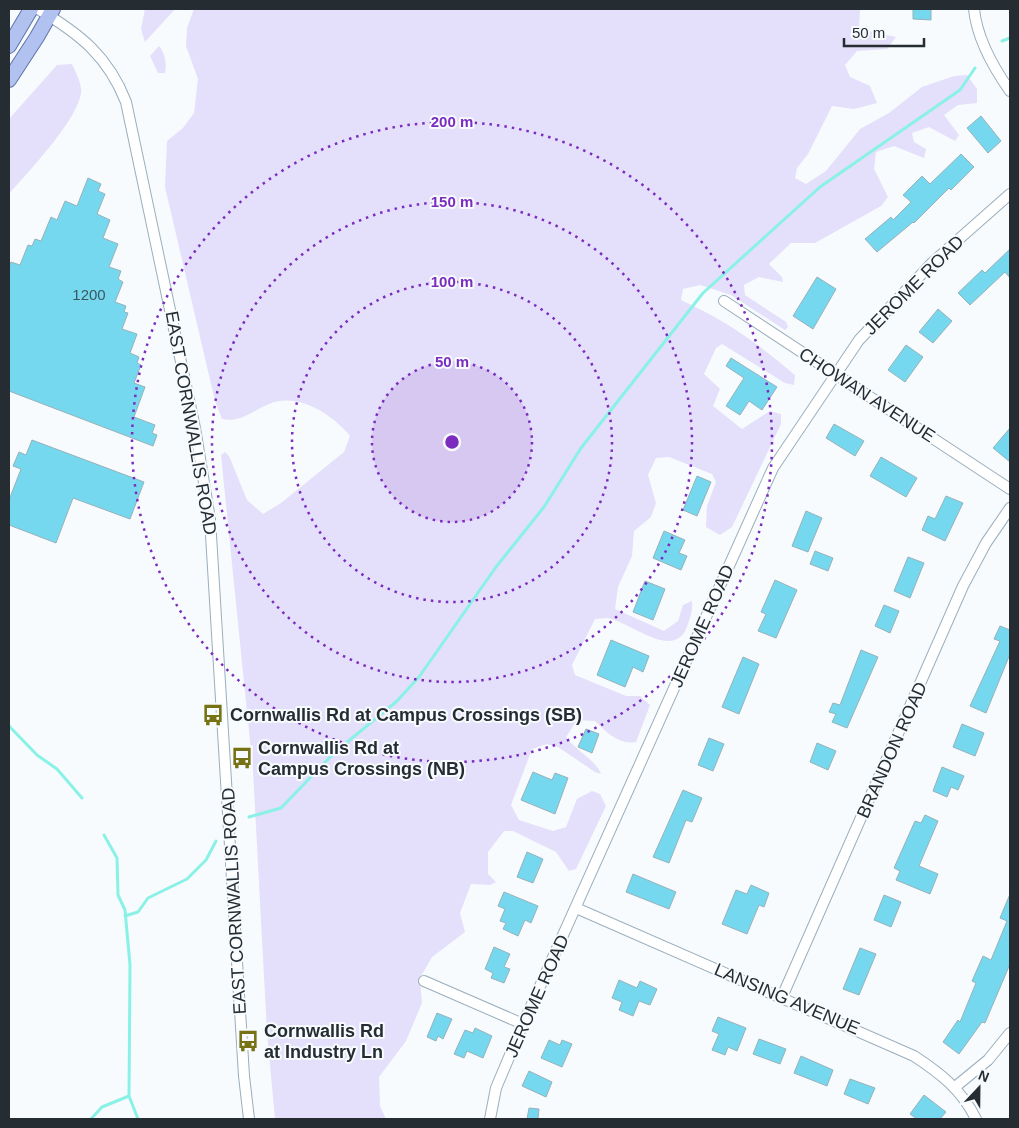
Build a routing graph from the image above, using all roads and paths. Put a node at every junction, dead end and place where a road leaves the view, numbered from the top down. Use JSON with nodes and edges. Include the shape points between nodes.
{"nodes":[{"id":1,"x":31,"y":9,"type":"edge"},
{"id":2,"x":974,"y":9,"type":"edge"},
{"id":3,"x":47,"y":11,"type":"edge"},
{"id":4,"x":9,"y":46,"type":"edge"},
{"id":5,"x":9,"y":80,"type":"edge"},
{"id":6,"x":1010,"y":91,"type":"edge"},
{"id":7,"x":1010,"y":194,"type":"edge"},
{"id":8,"x":724,"y":301,"type":"dead end"},
{"id":9,"x":834,"y":374,"type":"junction"},
{"id":10,"x":1010,"y":489,"type":"edge"},
{"id":11,"x":1010,"y":508,"type":"edge"},
{"id":12,"x":576,"y":908,"type":"junction"},
{"id":13,"x":424,"y":981,"type":"dead end"},
{"id":14,"x":782,"y":997,"type":"junction"},
{"id":15,"x":523,"y":1024,"type":"junction"},
{"id":16,"x":1010,"y":1033,"type":"edge"},
{"id":17,"x":955,"y":1087,"type":"junction"},
{"id":18,"x":249,"y":1119,"type":"edge"},
{"id":19,"x":490,"y":1119,"type":"edge"},
{"id":20,"x":976,"y":1119,"type":"edge"}],
"edges":[{"from":1,"to":4,"type":"main road"},
{"from":2,"to":6,"type":"street","via":[[980,35],[993,65]]},
{"from":3,"to":5,"type":"main road"},
{"from":3,"to":18,"type":"street","name":"EAST CORNWALLIS ROAD","via":[[94,49],[114,74],[126,102],[195,428],[210,519]]},
{"from":7,"to":9,"type":"street","name":"JEROME ROAD","via":[[933,262],[859,340]]},
{"from":8,"to":9,"type":"street","name":"CHOWAN AVENUE"},
{"from":9,"to":10,"type":"street","name":"CHOWAN AVENUE"},
{"from":9,"to":12,"type":"street","name":"JEROME ROAD","via":[[763,487]]},
{"from":11,"to":14,"type":"street","name":"BRANDON ROAD","via":[[963,586]]},
{"from":12,"to":14,"type":"street","name":"LANSING AVENUE"},
{"from":12,"to":15,"type":"street","name":"JEROME ROAD"},
{"from":13,"to":15,"type":"street"},
{"from":14,"to":17,"type":"street","name":"LANSING AVENUE","via":[[914,1056]]},
{"from":15,"to":19,"type":"street","name":"JEROME ROAD","via":[[496,1088]]},
{"from":16,"to":17,"type":"street","via":[[988,1060]]},
{"from":17,"to":20,"type":"street","name":"LANSING AVENUE"}]}
